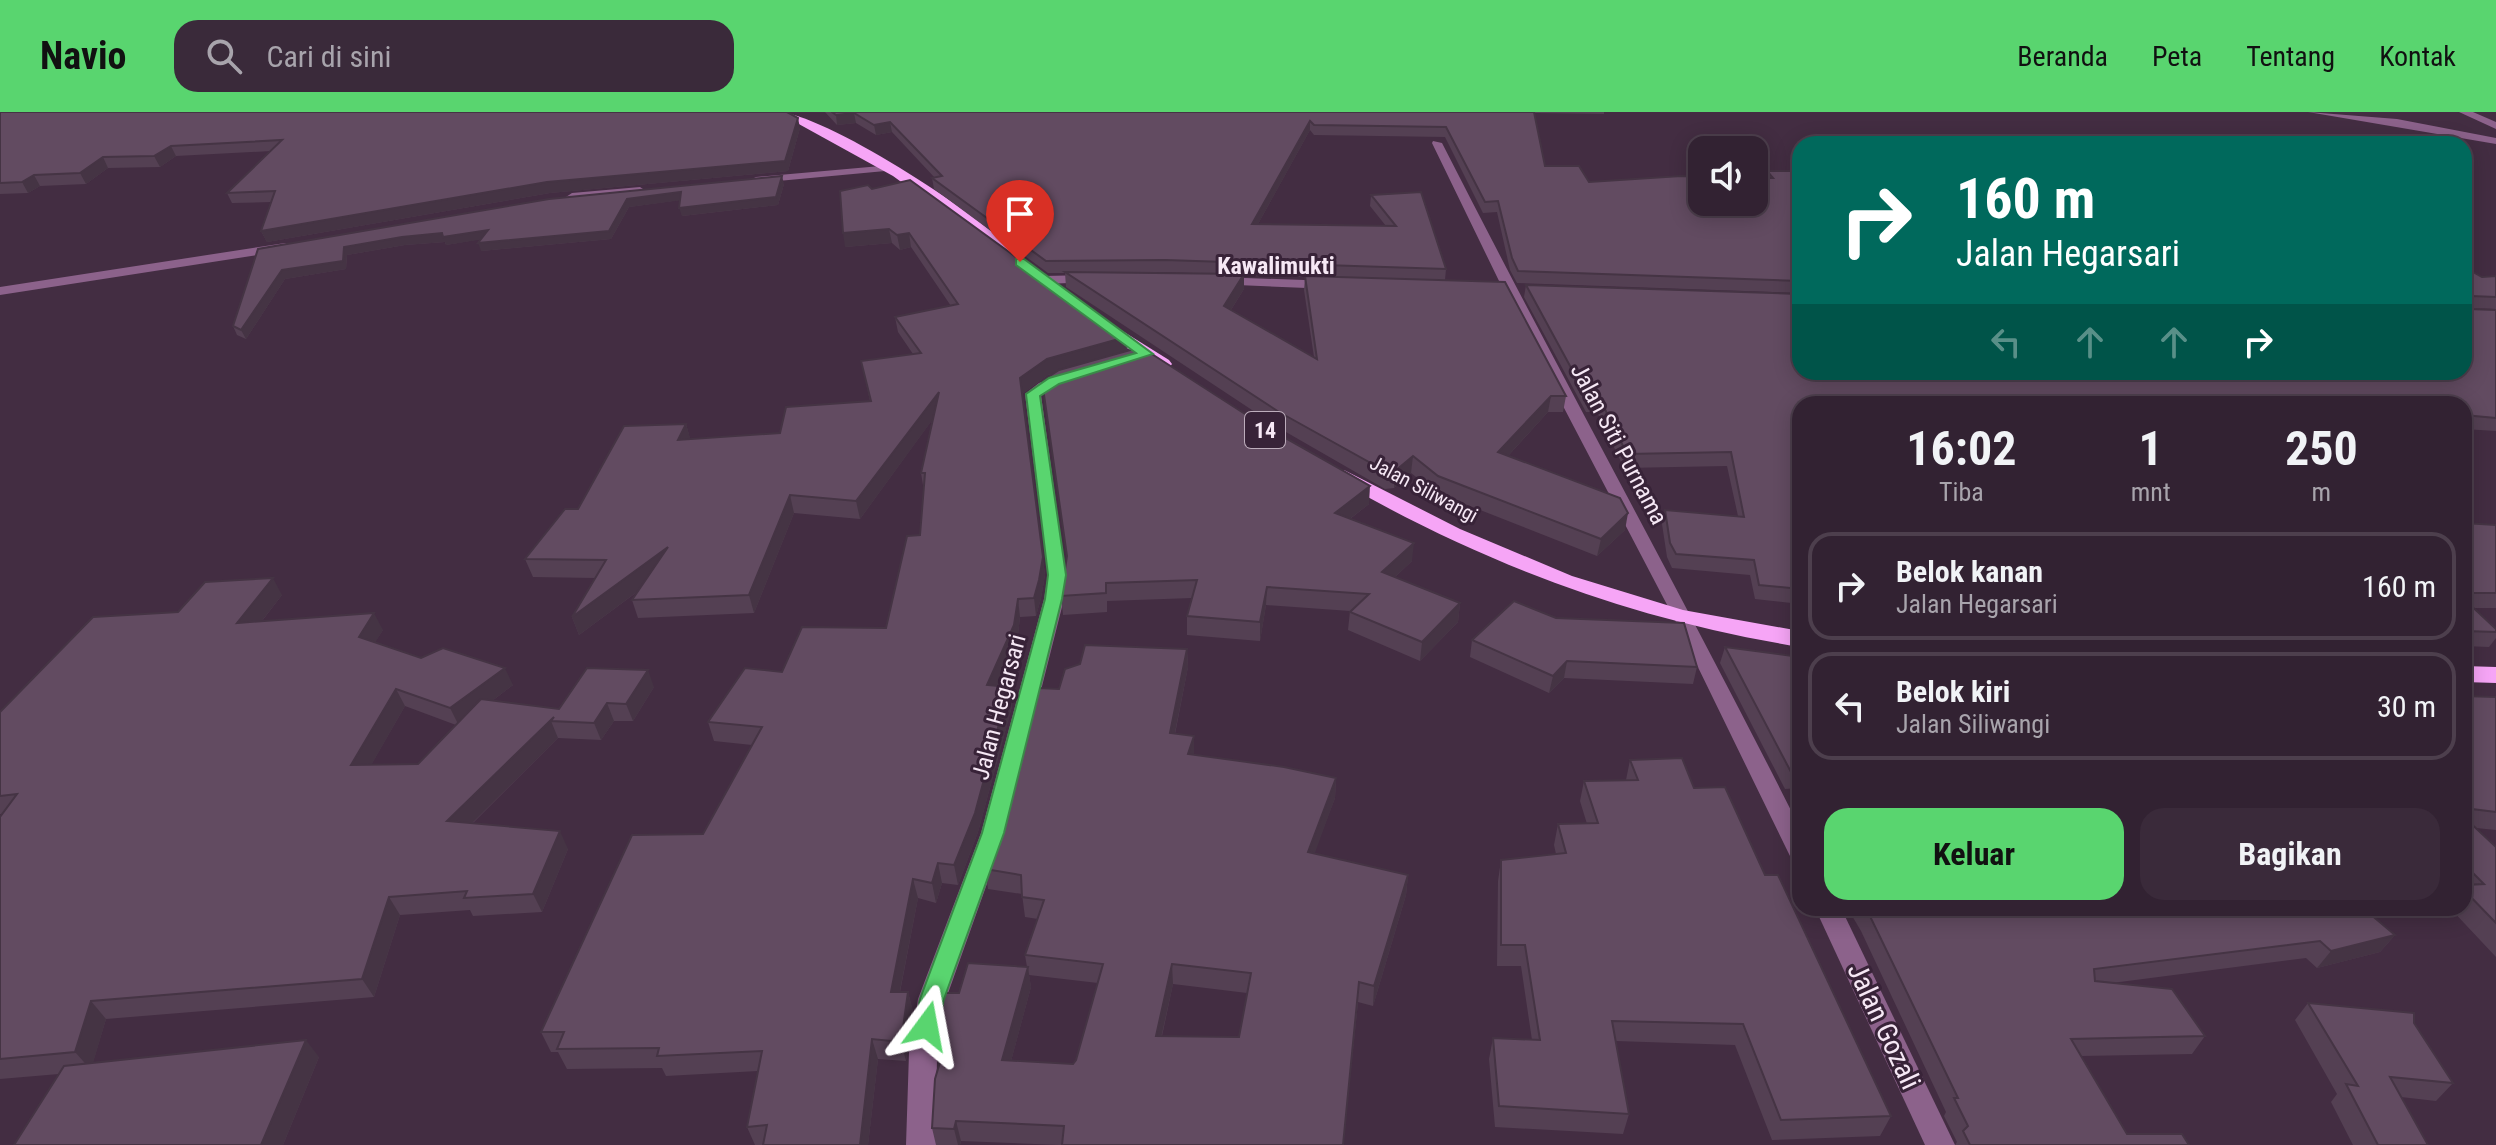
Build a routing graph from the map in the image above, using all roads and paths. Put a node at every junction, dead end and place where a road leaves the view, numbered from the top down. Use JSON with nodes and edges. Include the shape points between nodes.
{"nodes":[{"id":1,"x":783,"y":112,"type":"edge"},
{"id":2,"x":2313,"y":112,"type":"edge"},
{"id":3,"x":2464,"y":112,"type":"edge"},
{"id":4,"x":2496,"y":126,"type":"edge"},
{"id":5,"x":2470,"y":136,"type":"edge"},
{"id":6,"x":2472,"y":136,"type":"edge"},
{"id":7,"x":2496,"y":141,"type":"edge"},
{"id":8,"x":1437,"y":143,"type":"edge"},
{"id":9,"x":892,"y":168,"type":"junction"},
{"id":10,"x":739,"y":182,"type":"edge"},
{"id":11,"x":647,"y":190,"type":"edge"},
{"id":12,"x":563,"y":198,"type":"edge"},
{"id":13,"x":304,"y":243,"type":"edge"},
{"id":14,"x":1031,"y":271,"type":"junction"},
{"id":15,"x":1101,"y":278,"type":"edge"},
{"id":16,"x":1196,"y":280,"type":"edge"},
{"id":17,"x":1353,"y":286,"type":"edge"},
{"id":18,"x":0,"y":291,"type":"edge"},
{"id":19,"x":1146,"y":354,"type":"junction"},
{"id":20,"x":1116,"y":363,"type":"edge"},
{"id":21,"x":1173,"y":371,"type":"edge"},
{"id":22,"x":1085,"y":372,"type":"edge"},
{"id":23,"x":1328,"y":467,"type":"edge"},
{"id":24,"x":1685,"y":620,"type":"junction"},
{"id":25,"x":1792,"y":638,"type":"edge"},
{"id":26,"x":2472,"y":674,"type":"edge"},
{"id":27,"x":2496,"y":675,"type":"edge"},
{"id":28,"x":1792,"y":836,"type":"edge"},
{"id":29,"x":1832,"y":916,"type":"edge"},
{"id":30,"x":921,"y":1145,"type":"edge"},
{"id":31,"x":1940,"y":1145,"type":"edge"}],
"edges":[{"from":1,"to":9,"type":"highway"},
{"from":2,"to":5,"type":"street"},
{"from":3,"to":4,"type":"street"},
{"from":6,"to":7,"type":"street"},
{"from":8,"to":24,"type":"street","name":"Jalan Siti Purnama"},
{"from":9,"to":10,"type":"street"},
{"from":9,"to":14,"type":"highway"},
{"from":11,"to":12,"type":"street"},
{"from":13,"to":18,"type":"street"},
{"from":14,"to":15,"type":"street"},
{"from":14,"to":19,"type":"highway"},
{"from":16,"to":17,"type":"street"},
{"from":19,"to":20,"type":"street"},
{"from":19,"to":21,"type":"highway"},
{"from":22,"to":30,"type":"street","name":"Jalan Hegarsari","via":[[1033,394],[1057,575],[1054,599],[993,833],[932,999],[923,1053]]},
{"from":23,"to":24,"type":"highway","name":"Jalan Siliwangi","via":[[1432,525],[1517,564]]},
{"from":24,"to":25,"type":"highway","name":"Jalan Siliwangi"},
{"from":24,"to":28,"type":"street"},
{"from":26,"to":27,"type":"highway"},
{"from":29,"to":31,"type":"street","name":"Jalan Gozali"}]}
